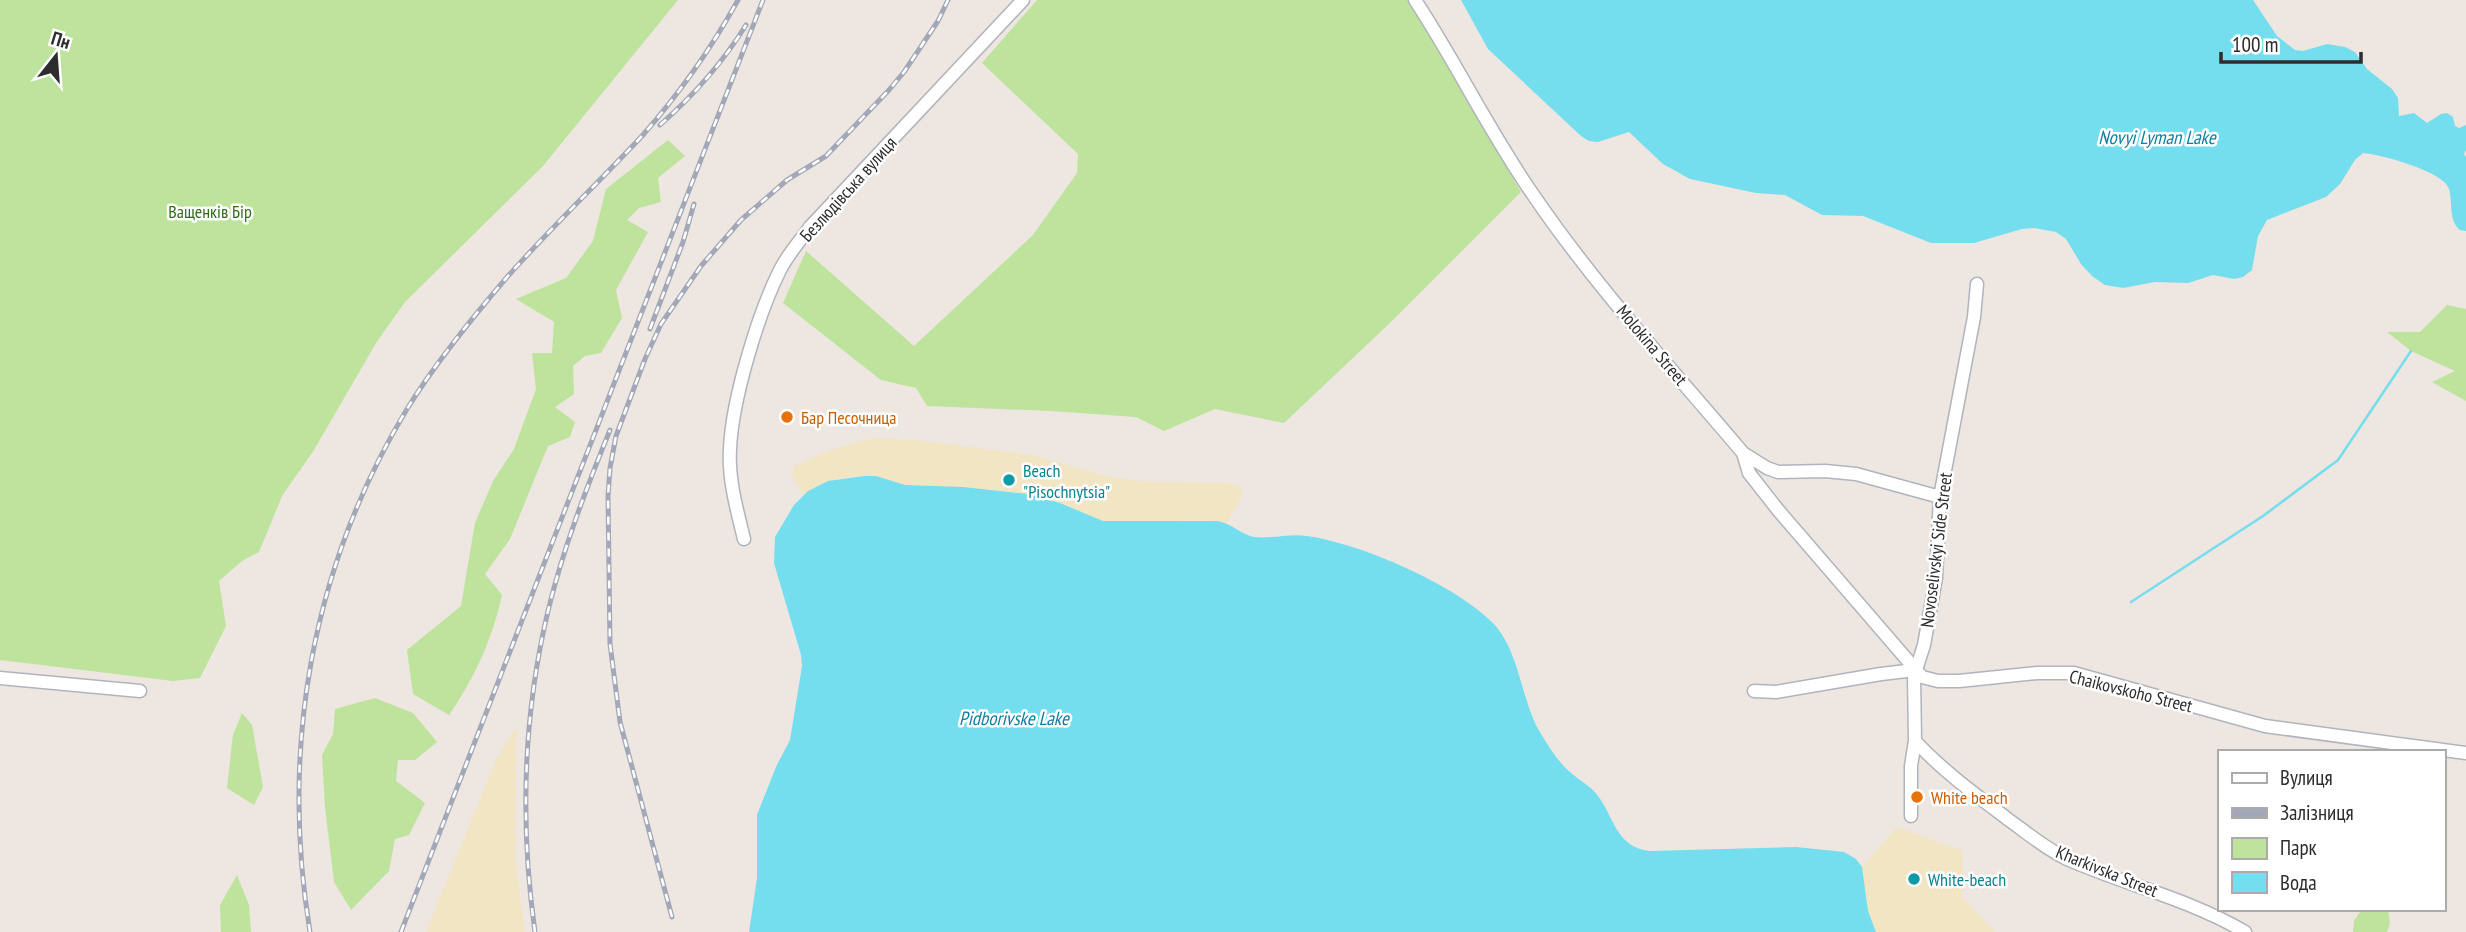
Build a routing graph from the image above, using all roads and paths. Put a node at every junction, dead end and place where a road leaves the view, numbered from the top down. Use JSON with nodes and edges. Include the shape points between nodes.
{"nodes":[{"id":1,"x":1023,"y":0,"type":"edge"},
{"id":2,"x":1415,"y":0,"type":"edge"},
{"id":3,"x":1977,"y":285,"type":"dead end"},
{"id":4,"x":1743,"y":453,"type":"junction"},
{"id":5,"x":1940,"y":497,"type":"junction"},
{"id":6,"x":744,"y":539,"type":"dead end"},
{"id":7,"x":1915,"y":670,"type":"junction"},
{"id":8,"x":0,"y":678,"type":"edge"},
{"id":9,"x":140,"y":691,"type":"dead end"},
{"id":10,"x":1754,"y":691,"type":"dead end"},
{"id":11,"x":1914,"y":741,"type":"junction"},
{"id":12,"x":2444,"y":750,"type":"edge"},
{"id":13,"x":2445,"y":750,"type":"edge"},
{"id":14,"x":2466,"y":753,"type":"edge"},
{"id":15,"x":1911,"y":816,"type":"dead end"},
{"id":16,"x":2245,"y":932,"type":"edge"}],
"edges":[{"from":1,"to":6,"type":"street","name":"Безлюдівська вулиця","via":[[810,226],[779,271],[757,330],[732,433],[730,467]]},
{"from":2,"to":4,"type":"street","name":"Molokina Street","via":[[1534,197],[1600,284]]},
{"from":3,"to":5,"type":"street","name":"Novoselivskyi Side Street"},
{"from":4,"to":5,"type":"street","via":[[1778,472],[1856,474]]},
{"from":4,"to":7,"type":"street","name":"Molokina Street","via":[[1756,483]]},
{"from":5,"to":7,"type":"street","name":"Novoselivskyi Side Street","via":[[1936,578]]},
{"from":7,"to":10,"type":"street","name":"Chaikovskoho Street","via":[[1776,692]]},
{"from":7,"to":11,"type":"street","name":"Novoselivskyi Side Street"},
{"from":7,"to":12,"type":"street","name":"Chaikovskoho Street","via":[[1926,678],[1944,681],[2074,673],[2265,726]]},
{"from":8,"to":9,"type":"street"},
{"from":11,"to":15,"type":"street","name":"Novoselivskyi Side Street"},
{"from":11,"to":16,"type":"street","name":"Kharkivska Street","via":[[1964,786],[2059,855],[2185,902]]},
{"from":13,"to":14,"type":"street","name":"Chaikovskoho Street"}]}
